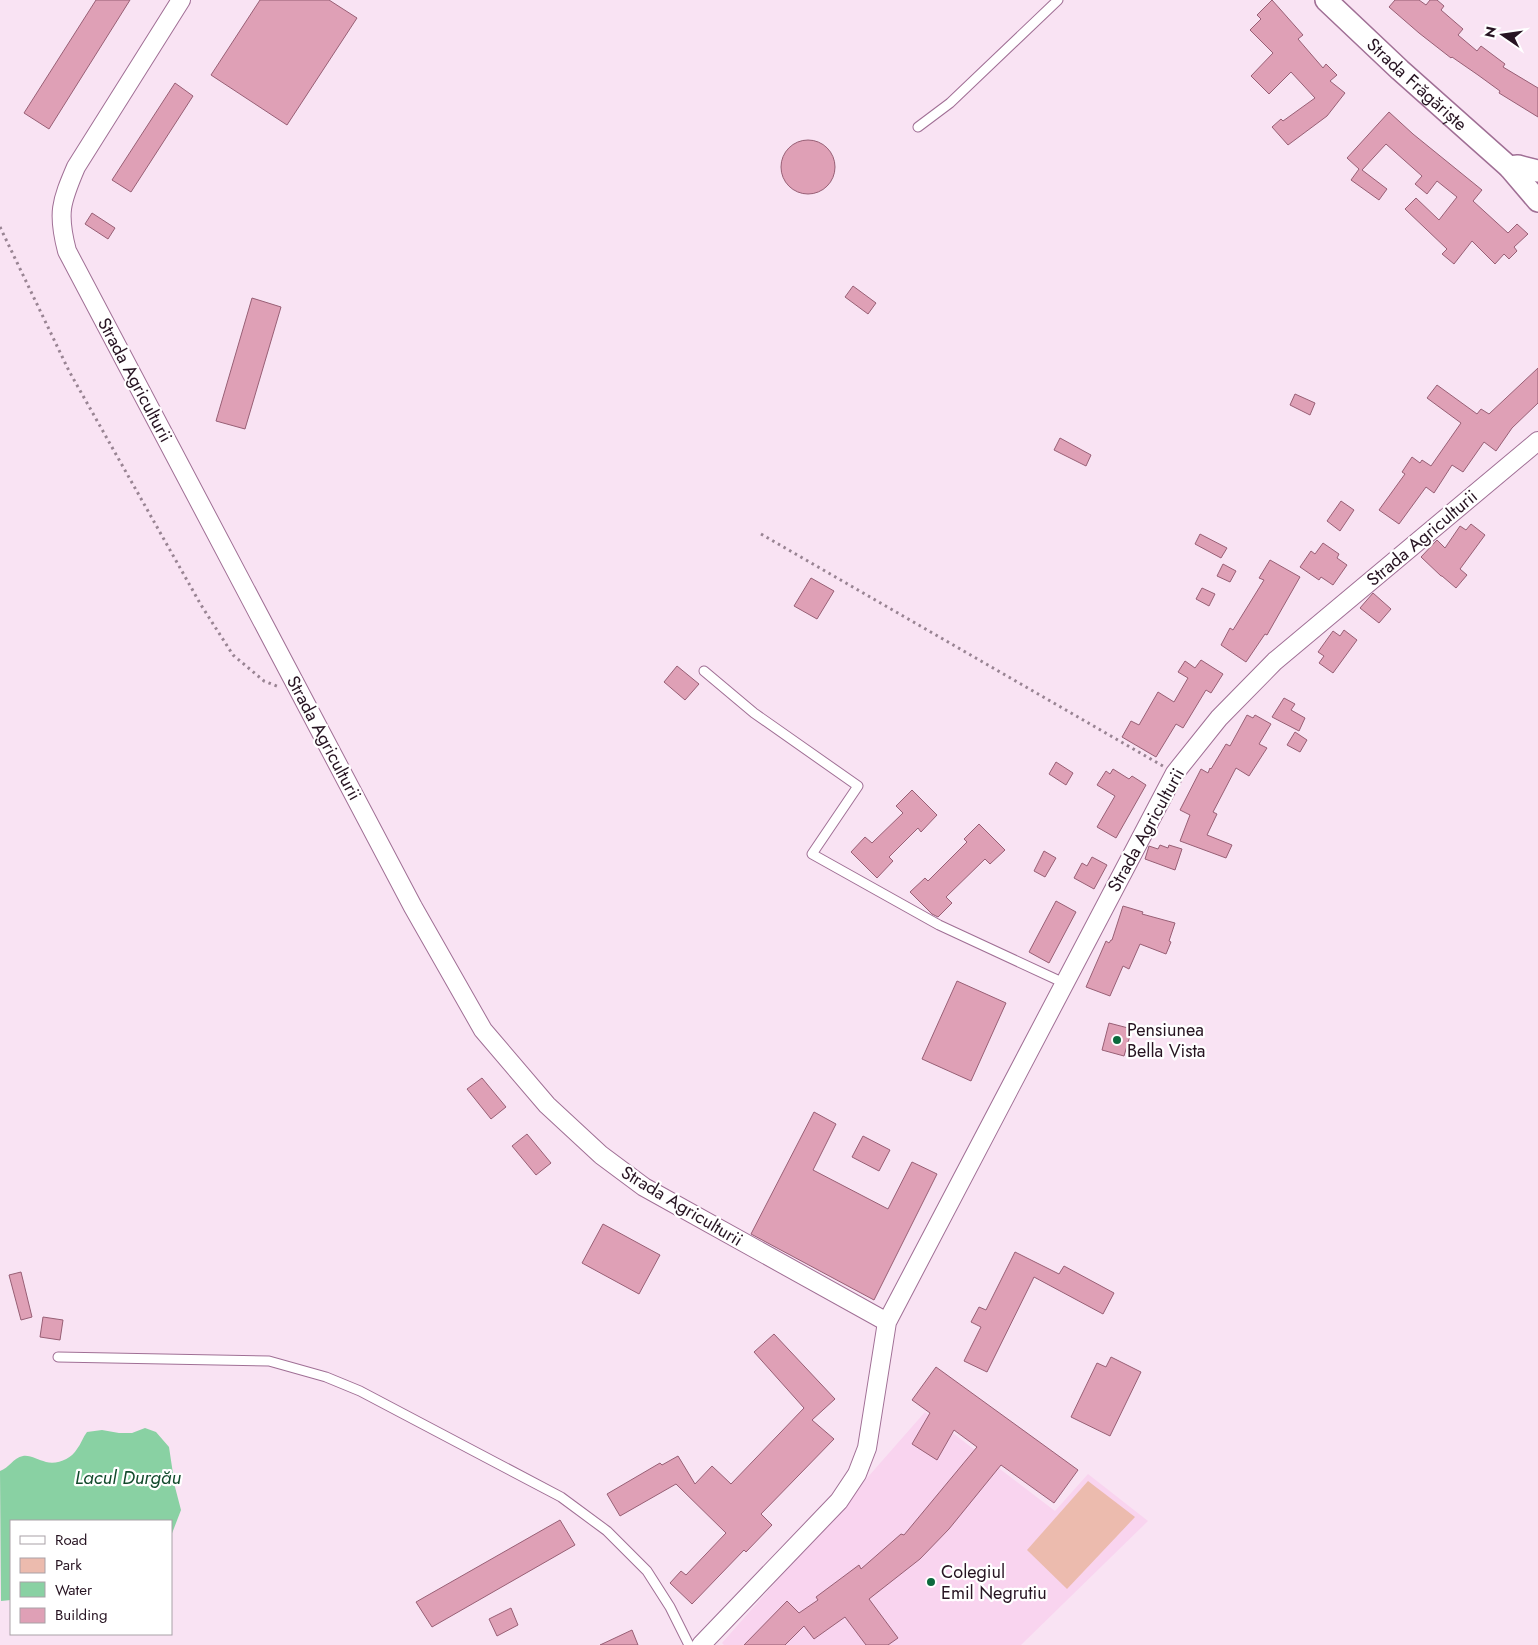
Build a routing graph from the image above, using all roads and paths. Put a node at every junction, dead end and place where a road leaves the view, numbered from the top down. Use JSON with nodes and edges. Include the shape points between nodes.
{"nodes":[{"id":1,"x":181,"y":0,"type":"edge"},
{"id":2,"x":1058,"y":0,"type":"edge"},
{"id":3,"x":1326,"y":0,"type":"edge"},
{"id":4,"x":918,"y":126,"type":"dead end"},
{"id":5,"x":1509,"y":167,"type":"junction"},
{"id":6,"x":1538,"y":171,"type":"edge"},
{"id":7,"x":1538,"y":201,"type":"edge"},
{"id":8,"x":0,"y":227,"type":"edge"},
{"id":9,"x":1538,"y":441,"type":"edge"},
{"id":10,"x":760,"y":534,"type":"dead end"},
{"id":11,"x":704,"y":671,"type":"dead end"},
{"id":12,"x":302,"y":698,"type":"junction"},
{"id":13,"x":1175,"y":773,"type":"junction"},
{"id":14,"x":1064,"y":983,"type":"junction"},
{"id":15,"x":887,"y":1322,"type":"junction"},
{"id":16,"x":58,"y":1357,"type":"dead end"},
{"id":17,"x":689,"y":1645,"type":"edge"},
{"id":18,"x":702,"y":1645,"type":"edge"}],
"edges":[{"from":1,"to":12,"type":"street","name":"Strada Agriculturii","via":[[76,167],[65,191],[60,226],[67,250]]},
{"from":2,"to":4,"type":"lane","via":[[950,103]]},
{"from":3,"to":5,"type":"street","name":"Strada Frăgăriște"},
{"from":5,"to":6,"type":"street"},
{"from":5,"to":7,"type":"street","name":"Strada Frăgăriște"},
{"from":8,"to":12,"type":"path","via":[[69,371],[233,655],[264,681]]},
{"from":9,"to":13,"type":"street","name":"Strada Agriculturii","via":[[1275,661],[1219,718]]},
{"from":10,"to":13,"type":"path"},
{"from":11,"to":14,"type":"lane","via":[[754,713],[858,786],[812,854],[939,925]]},
{"from":12,"to":15,"type":"street","name":"Strada Agriculturii","via":[[413,907],[483,1030],[547,1105],[601,1155],[644,1187]]},
{"from":13,"to":14,"type":"street","name":"Strada Agriculturii"},
{"from":14,"to":15,"type":"street","name":"Strada Agriculturii"},
{"from":15,"to":18,"type":"street","name":"Strada Agriculturii","via":[[866,1448],[857,1474],[839,1501]]},
{"from":16,"to":17,"type":"lane","via":[[268,1361],[326,1377],[360,1391],[561,1497],[607,1531],[647,1572]]}]}
